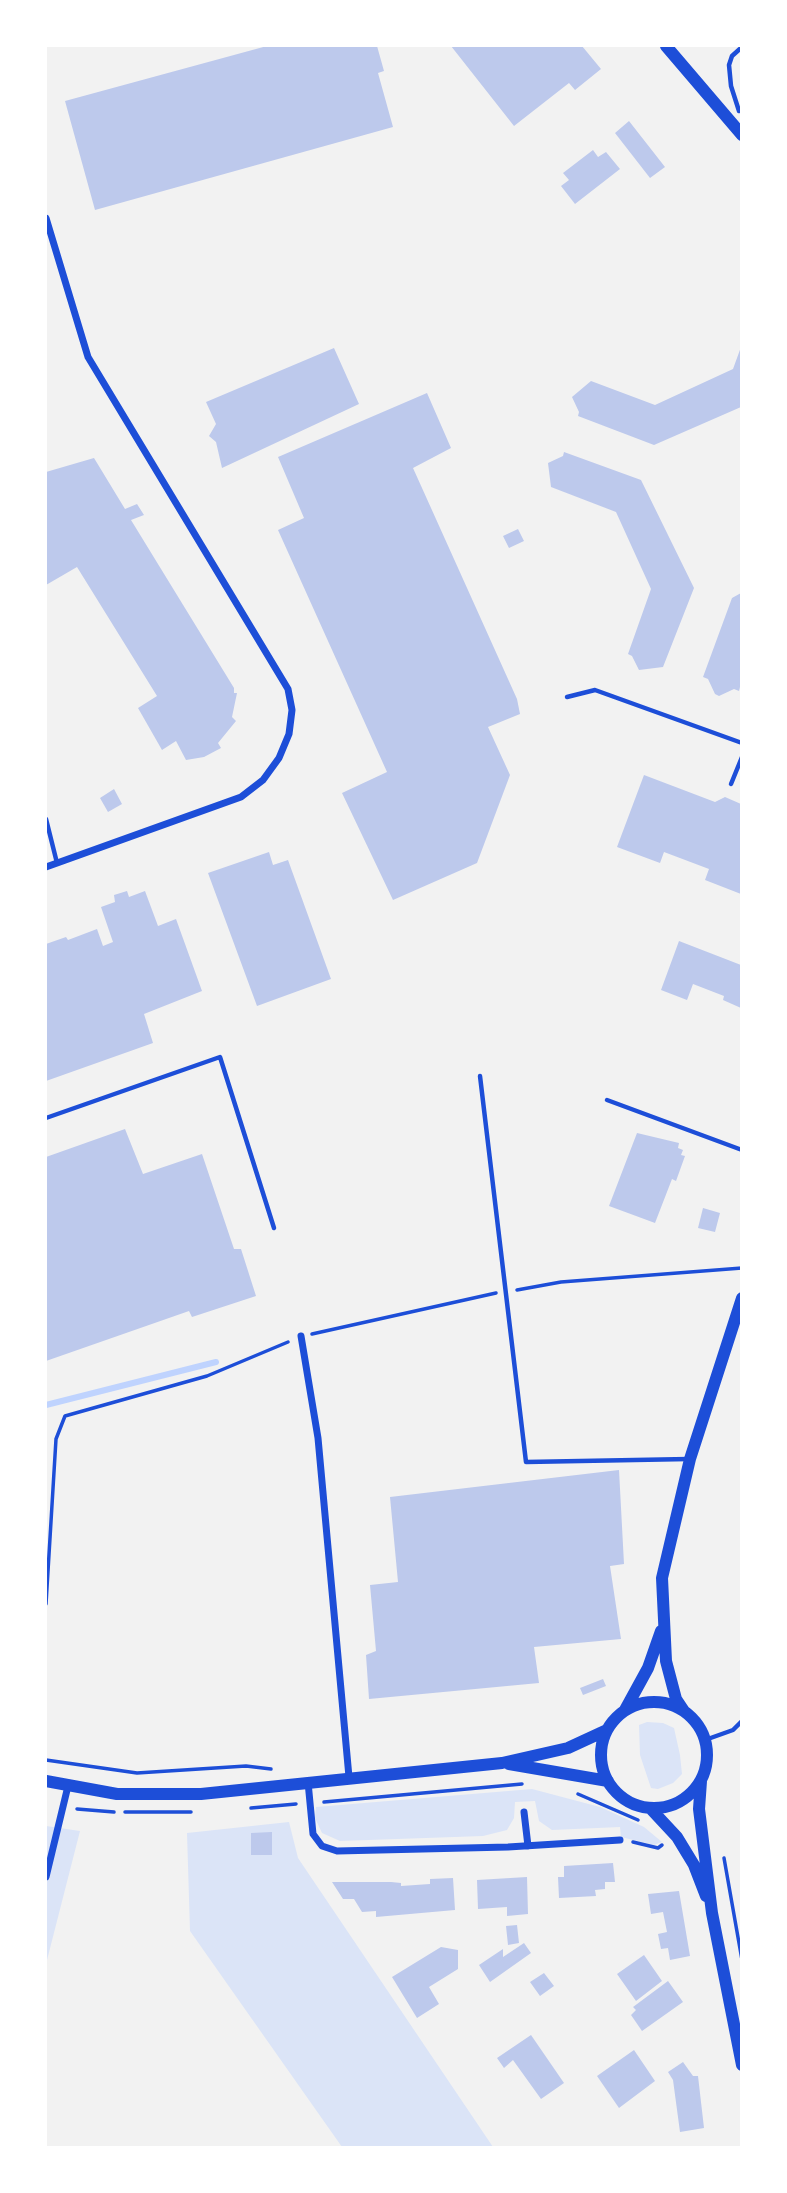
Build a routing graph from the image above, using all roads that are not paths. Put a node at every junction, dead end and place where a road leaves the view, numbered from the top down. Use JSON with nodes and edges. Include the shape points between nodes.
{"nodes":[{"id":1,"x":666,"y":46,"type":"edge"},
{"id":2,"x":741,"y":47,"type":"edge"},
{"id":3,"x":739,"y":111,"type":"dead end"},
{"id":4,"x":741,"y":135,"type":"edge"},
{"id":5,"x":46,"y":218,"type":"edge"},
{"id":6,"x":567,"y":697,"type":"dead end"},
{"id":7,"x":741,"y":743,"type":"edge"},
{"id":8,"x":741,"y":757,"type":"edge"},
{"id":9,"x":731,"y":784,"type":"dead end"},
{"id":10,"x":46,"y":819,"type":"edge"},
{"id":11,"x":57,"y":863,"type":"junction"},
{"id":12,"x":46,"y":867,"type":"edge"},
{"id":13,"x":480,"y":1076,"type":"dead end"},
{"id":14,"x":607,"y":1100,"type":"dead end"},
{"id":15,"x":46,"y":1118,"type":"edge"},
{"id":16,"x":741,"y":1150,"type":"edge"},
{"id":17,"x":274,"y":1228,"type":"dead end"},
{"id":18,"x":741,"y":1298,"type":"edge"},
{"id":19,"x":301,"y":1336,"type":"road end"},
{"id":20,"x":690,"y":1459,"type":"junction"},
{"id":21,"x":663,"y":1624,"type":"junction"},
{"id":22,"x":624,"y":1711,"type":"junction"},
{"id":23,"x":684,"y":1711,"type":"junction"},
{"id":24,"x":741,"y":1721,"type":"edge"},
{"id":25,"x":607,"y":1730,"type":"junction"},
{"id":26,"x":705,"y":1740,"type":"junction"},
{"id":27,"x":502,"y":1762,"type":"junction"},
{"id":28,"x":349,"y":1777,"type":"junction"},
{"id":29,"x":46,"y":1781,"type":"edge"},
{"id":30,"x":308,"y":1781,"type":"junction"},
{"id":31,"x":608,"y":1781,"type":"junction"},
{"id":32,"x":701,"y":1781,"type":"junction"},
{"id":33,"x":68,"y":1786,"type":"junction"},
{"id":34,"x":650,"y":1808,"type":"junction"},
{"id":35,"x":524,"y":1812,"type":"dead end"},
{"id":36,"x":620,"y":1840,"type":"road end"},
{"id":37,"x":528,"y":1846,"type":"junction"},
{"id":38,"x":46,"y":1877,"type":"edge"},
{"id":39,"x":712,"y":1913,"type":"junction"},
{"id":40,"x":741,"y":2065,"type":"edge"}],
"edges":[{"from":1,"to":4,"type":"street"},
{"from":2,"to":3,"type":"lane","via":[[729,65]]},
{"from":5,"to":11,"type":"street","via":[[88,357],[288,689],[292,710],[279,758],[262,780],[241,796]]},
{"from":6,"to":7,"type":"lane","via":[[595,690]]},
{"from":8,"to":9,"type":"lane"},
{"from":10,"to":11,"type":"lane"},
{"from":11,"to":12,"type":"street"},
{"from":13,"to":20,"type":"lane","via":[[526,1462]]},
{"from":14,"to":16,"type":"lane"},
{"from":15,"to":17,"type":"lane","via":[[220,1057]]},
{"from":18,"to":20,"type":"street"},
{"from":19,"to":28,"type":"street","via":[[318,1438]]},
{"from":20,"to":21,"type":"street","via":[[662,1578]]},
{"from":21,"to":22,"type":"street","via":[[648,1668]]},
{"from":21,"to":23,"type":"street","via":[[672,1686]]},
{"from":22,"to":23,"type":"street","via":[[659,1702]]},
{"from":22,"to":25,"type":"street"},
{"from":23,"to":26,"type":"street"},
{"from":24,"to":26,"type":"lane","via":[[733,1730]]},
{"from":25,"to":27,"type":"street","via":[[568,1748]]},
{"from":25,"to":31,"type":"street","via":[[601,1755]]},
{"from":26,"to":32,"type":"street","via":[[707,1761]]},
{"from":27,"to":28,"type":"street"},
{"from":27,"to":31,"type":"street"},
{"from":28,"to":30,"type":"street"},
{"from":29,"to":33,"type":"street"},
{"from":30,"to":33,"type":"street","via":[[156,1796]]},
{"from":30,"to":37,"type":"street","via":[[316,1840],[337,1851]]},
{"from":31,"to":34,"type":"street","via":[[626,1799]]},
{"from":32,"to":34,"type":"street","via":[[679,1802]]},
{"from":32,"to":39,"type":"street","via":[[699,1809]]},
{"from":33,"to":38,"type":"street"},
{"from":34,"to":39,"type":"street","via":[[683,1846]]},
{"from":35,"to":37,"type":"street"},
{"from":36,"to":37,"type":"street"},
{"from":39,"to":40,"type":"street"}]}
